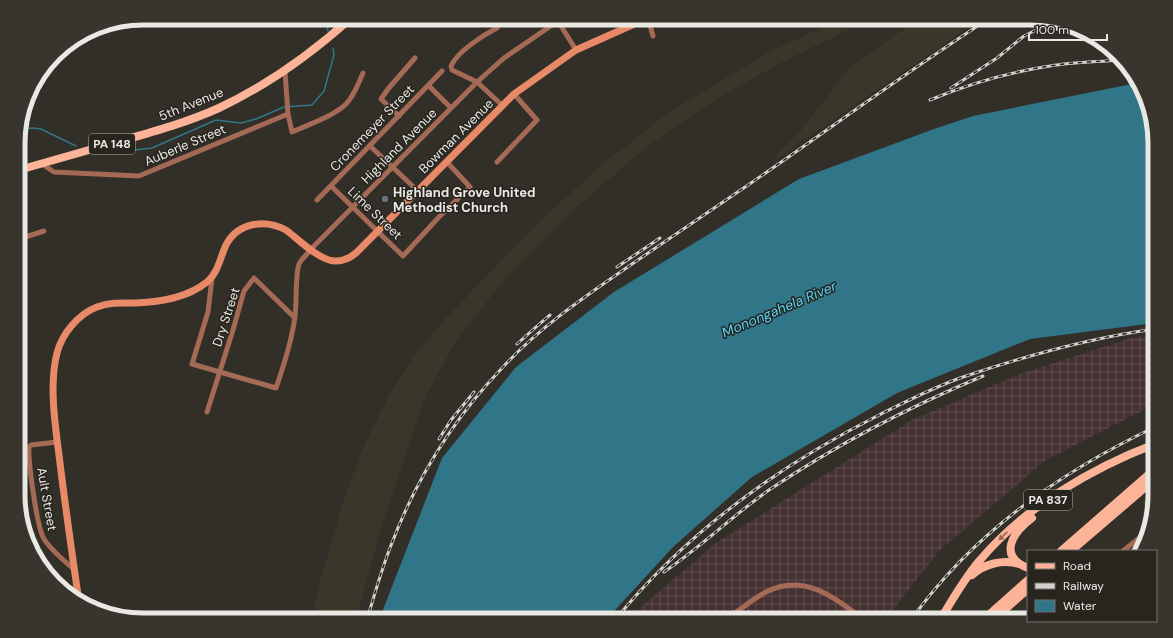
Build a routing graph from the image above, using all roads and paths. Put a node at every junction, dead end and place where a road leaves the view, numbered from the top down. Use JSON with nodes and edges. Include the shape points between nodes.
{"nodes":[{"id":1,"x":343,"y":25,"type":"edge"},
{"id":2,"x":549,"y":25,"type":"edge"},
{"id":3,"x":561,"y":25,"type":"edge"},
{"id":4,"x":632,"y":25,"type":"edge"},
{"id":5,"x":650,"y":25,"type":"edge"},
{"id":6,"x":497,"y":28,"type":"dead end"},
{"id":7,"x":653,"y":36,"type":"dead end"},
{"id":8,"x":576,"y":50,"type":"junction"},
{"id":9,"x":415,"y":58,"type":"dead end"},
{"id":10,"x":442,"y":71,"type":"dead end"},
{"id":11,"x":285,"y":72,"type":"junction"},
{"id":12,"x":363,"y":73,"type":"dead end"},
{"id":13,"x":477,"y":82,"type":"junction"},
{"id":14,"x":429,"y":86,"type":"junction"},
{"id":15,"x":514,"y":94,"type":"junction"},
{"id":16,"x":502,"y":106,"type":"junction"},
{"id":17,"x":451,"y":108,"type":"junction"},
{"id":18,"x":288,"y":112,"type":"junction"},
{"id":19,"x":399,"y":116,"type":"junction"},
{"id":20,"x":370,"y":146,"type":"junction"},
{"id":21,"x":446,"y":162,"type":"junction"},
{"id":22,"x":497,"y":162,"type":"dead end"},
{"id":23,"x":42,"y":164,"type":"junction"},
{"id":24,"x":25,"y":168,"type":"edge"},
{"id":25,"x":394,"y":168,"type":"junction"},
{"id":26,"x":331,"y":186,"type":"junction"},
{"id":27,"x":418,"y":191,"type":"junction"},
{"id":28,"x":317,"y":200,"type":"dead end"},
{"id":29,"x":354,"y":207,"type":"junction"},
{"id":30,"x":44,"y":231,"type":"dead end"},
{"id":31,"x":378,"y":231,"type":"junction"},
{"id":32,"x":25,"y":237,"type":"edge"},
{"id":33,"x":311,"y":250,"type":"junction"},
{"id":34,"x":212,"y":278,"type":"junction"},
{"id":35,"x":295,"y":318,"type":"junction"},
{"id":36,"x":220,"y":372,"type":"junction"},
{"id":37,"x":207,"y":412,"type":"dead end"},
{"id":38,"x":57,"y":442,"type":"junction"},
{"id":39,"x":1148,"y":447,"type":"edge"},
{"id":40,"x":1148,"y":451,"type":"edge"},
{"id":41,"x":1148,"y":475,"type":"edge"},
{"id":42,"x":1148,"y":484,"type":"edge"},
{"id":43,"x":1148,"y":486,"type":"edge"},
{"id":44,"x":1143,"y":489,"type":"junction"},
{"id":45,"x":1139,"y":539,"type":"edge"},
{"id":46,"x":1062,"y":550,"type":"edge"},
{"id":47,"x":1072,"y":550,"type":"edge"},
{"id":48,"x":1124,"y":550,"type":"edge"},
{"id":49,"x":1019,"y":564,"type":"junction"},
{"id":50,"x":1027,"y":568,"type":"edge"},
{"id":51,"x":75,"y":570,"type":"junction"},
{"id":52,"x":1027,"y":581,"type":"edge"},
{"id":53,"x":962,"y":583,"type":"junction"},
{"id":54,"x":1027,"y":590,"type":"edge"},
{"id":55,"x":78,"y":594,"type":"edge"},
{"id":56,"x":735,"y":613,"type":"edge"},
{"id":57,"x":854,"y":613,"type":"edge"},
{"id":58,"x":944,"y":613,"type":"edge"},
{"id":59,"x":991,"y":613,"type":"edge"},
{"id":60,"x":1001,"y":613,"type":"edge"}],
"edges":[{"from":1,"to":11,"type":"main road","name":"5th Avenue","number":"PA 148"},
{"from":2,"to":13,"type":"street","name":"Highland Avenue","via":[[504,58]]},
{"from":3,"to":8,"type":"street"},
{"from":4,"to":8,"type":"main road","name":"Bowman Avenue"},
{"from":5,"to":7,"type":"street"},
{"from":6,"to":13,"type":"street","via":[[482,35],[457,57],[451,66],[452,70]]},
{"from":8,"to":15,"type":"main road","name":"Bowman Avenue"},
{"from":9,"to":19,"type":"street","via":[[381,99]]},
{"from":10,"to":14,"type":"street","name":"Cronemeyer Street"},
{"from":11,"to":18,"type":"street"},
{"from":11,"to":23,"type":"main road","name":"5th Avenue","number":"PA 148","via":[[203,114],[157,131]]},
{"from":12,"to":18,"type":"street","via":[[353,95],[345,105],[324,118],[292,132]]},
{"from":13,"to":16,"type":"street"},
{"from":13,"to":17,"type":"street","name":"Highland Avenue"},
{"from":14,"to":17,"type":"street"},
{"from":14,"to":19,"type":"street","name":"Cronemeyer Street"},
{"from":15,"to":16,"type":"main road","name":"Bowman Avenue"},
{"from":15,"to":22,"type":"street","via":[[537,120]]},
{"from":16,"to":21,"type":"main road","name":"Bowman Avenue"},
{"from":17,"to":25,"type":"street","name":"Highland Avenue"},
{"from":18,"to":23,"type":"street","name":"Auberle Street","via":[[139,176],[54,172]]},
{"from":19,"to":20,"type":"street","name":"Cronemeyer Street"},
{"from":20,"to":25,"type":"street"},
{"from":20,"to":26,"type":"street","name":"Cronemeyer Street"},
{"from":21,"to":27,"type":"main road","name":"Bowman Avenue"},
{"from":21,"to":31,"type":"street","name":"Lime Street","via":[[470,187],[404,256]]},
{"from":23,"to":24,"type":"main road","name":"5th Avenue","number":"PA 148"},
{"from":25,"to":27,"type":"street"},
{"from":25,"to":29,"type":"street","name":"Highland Avenue"},
{"from":26,"to":28,"type":"street","name":"Cronemeyer Street"},
{"from":26,"to":29,"type":"street","name":"Lime Street"},
{"from":27,"to":31,"type":"main road","name":"Bowman Avenue"},
{"from":29,"to":31,"type":"street","name":"Lime Street"},
{"from":29,"to":33,"type":"street","name":"Highland Avenue"},
{"from":30,"to":32,"type":"street"},
{"from":31,"to":33,"type":"main road","name":"Bowman Avenue","via":[[356,253],[345,260],[331,261]]},
{"from":33,"to":34,"type":"main road","name":"Bowman Avenue","via":[[286,230],[273,224],[252,224],[232,236]]},
{"from":33,"to":35,"type":"street","name":"Highland Avenue","via":[[300,263]]},
{"from":34,"to":36,"type":"street","via":[[208,312],[192,364]]},
{"from":34,"to":38,"type":"main road","via":[[196,290],[167,300],[110,303],[96,307],[67,331],[61,341],[54,367]]},
{"from":35,"to":36,"type":"street","name":"Highland Avenue","via":[[286,360],[276,388]]},
{"from":35,"to":36,"type":"street","name":"Dry Street","via":[[254,278],[244,291]]},
{"from":36,"to":37,"type":"street"},
{"from":38,"to":51,"type":"main road"},
{"from":38,"to":51,"type":"street","name":"Ault Street","via":[[29,447],[36,507],[43,538],[57,555]]},
{"from":39,"to":53,"type":"main road","number":"PA 837","one_way":true,"via":[[1093,473],[1018,522],[980,559]]},
{"from":40,"to":49,"type":"main road","via":[[1081,485],[1026,522],[1016,531],[1010,548]]},
{"from":41,"to":46,"type":"main road"},
{"from":42,"to":44,"type":"main road"},
{"from":43,"to":44,"type":"main road"},
{"from":44,"to":47,"type":"main road"},
{"from":45,"to":48,"type":"street"},
{"from":49,"to":50,"type":"main road"},
{"from":49,"to":53,"type":"main road","via":[[1001,562],[987,566],[977,570]]},
{"from":51,"to":55,"type":"main road"},
{"from":52,"to":59,"type":"main road"},
{"from":53,"to":58,"type":"main road","number":"PA 837"},
{"from":54,"to":60,"type":"main road"},
{"from":56,"to":57,"type":"street","via":[[766,592],[791,585],[819,590]]}]}
